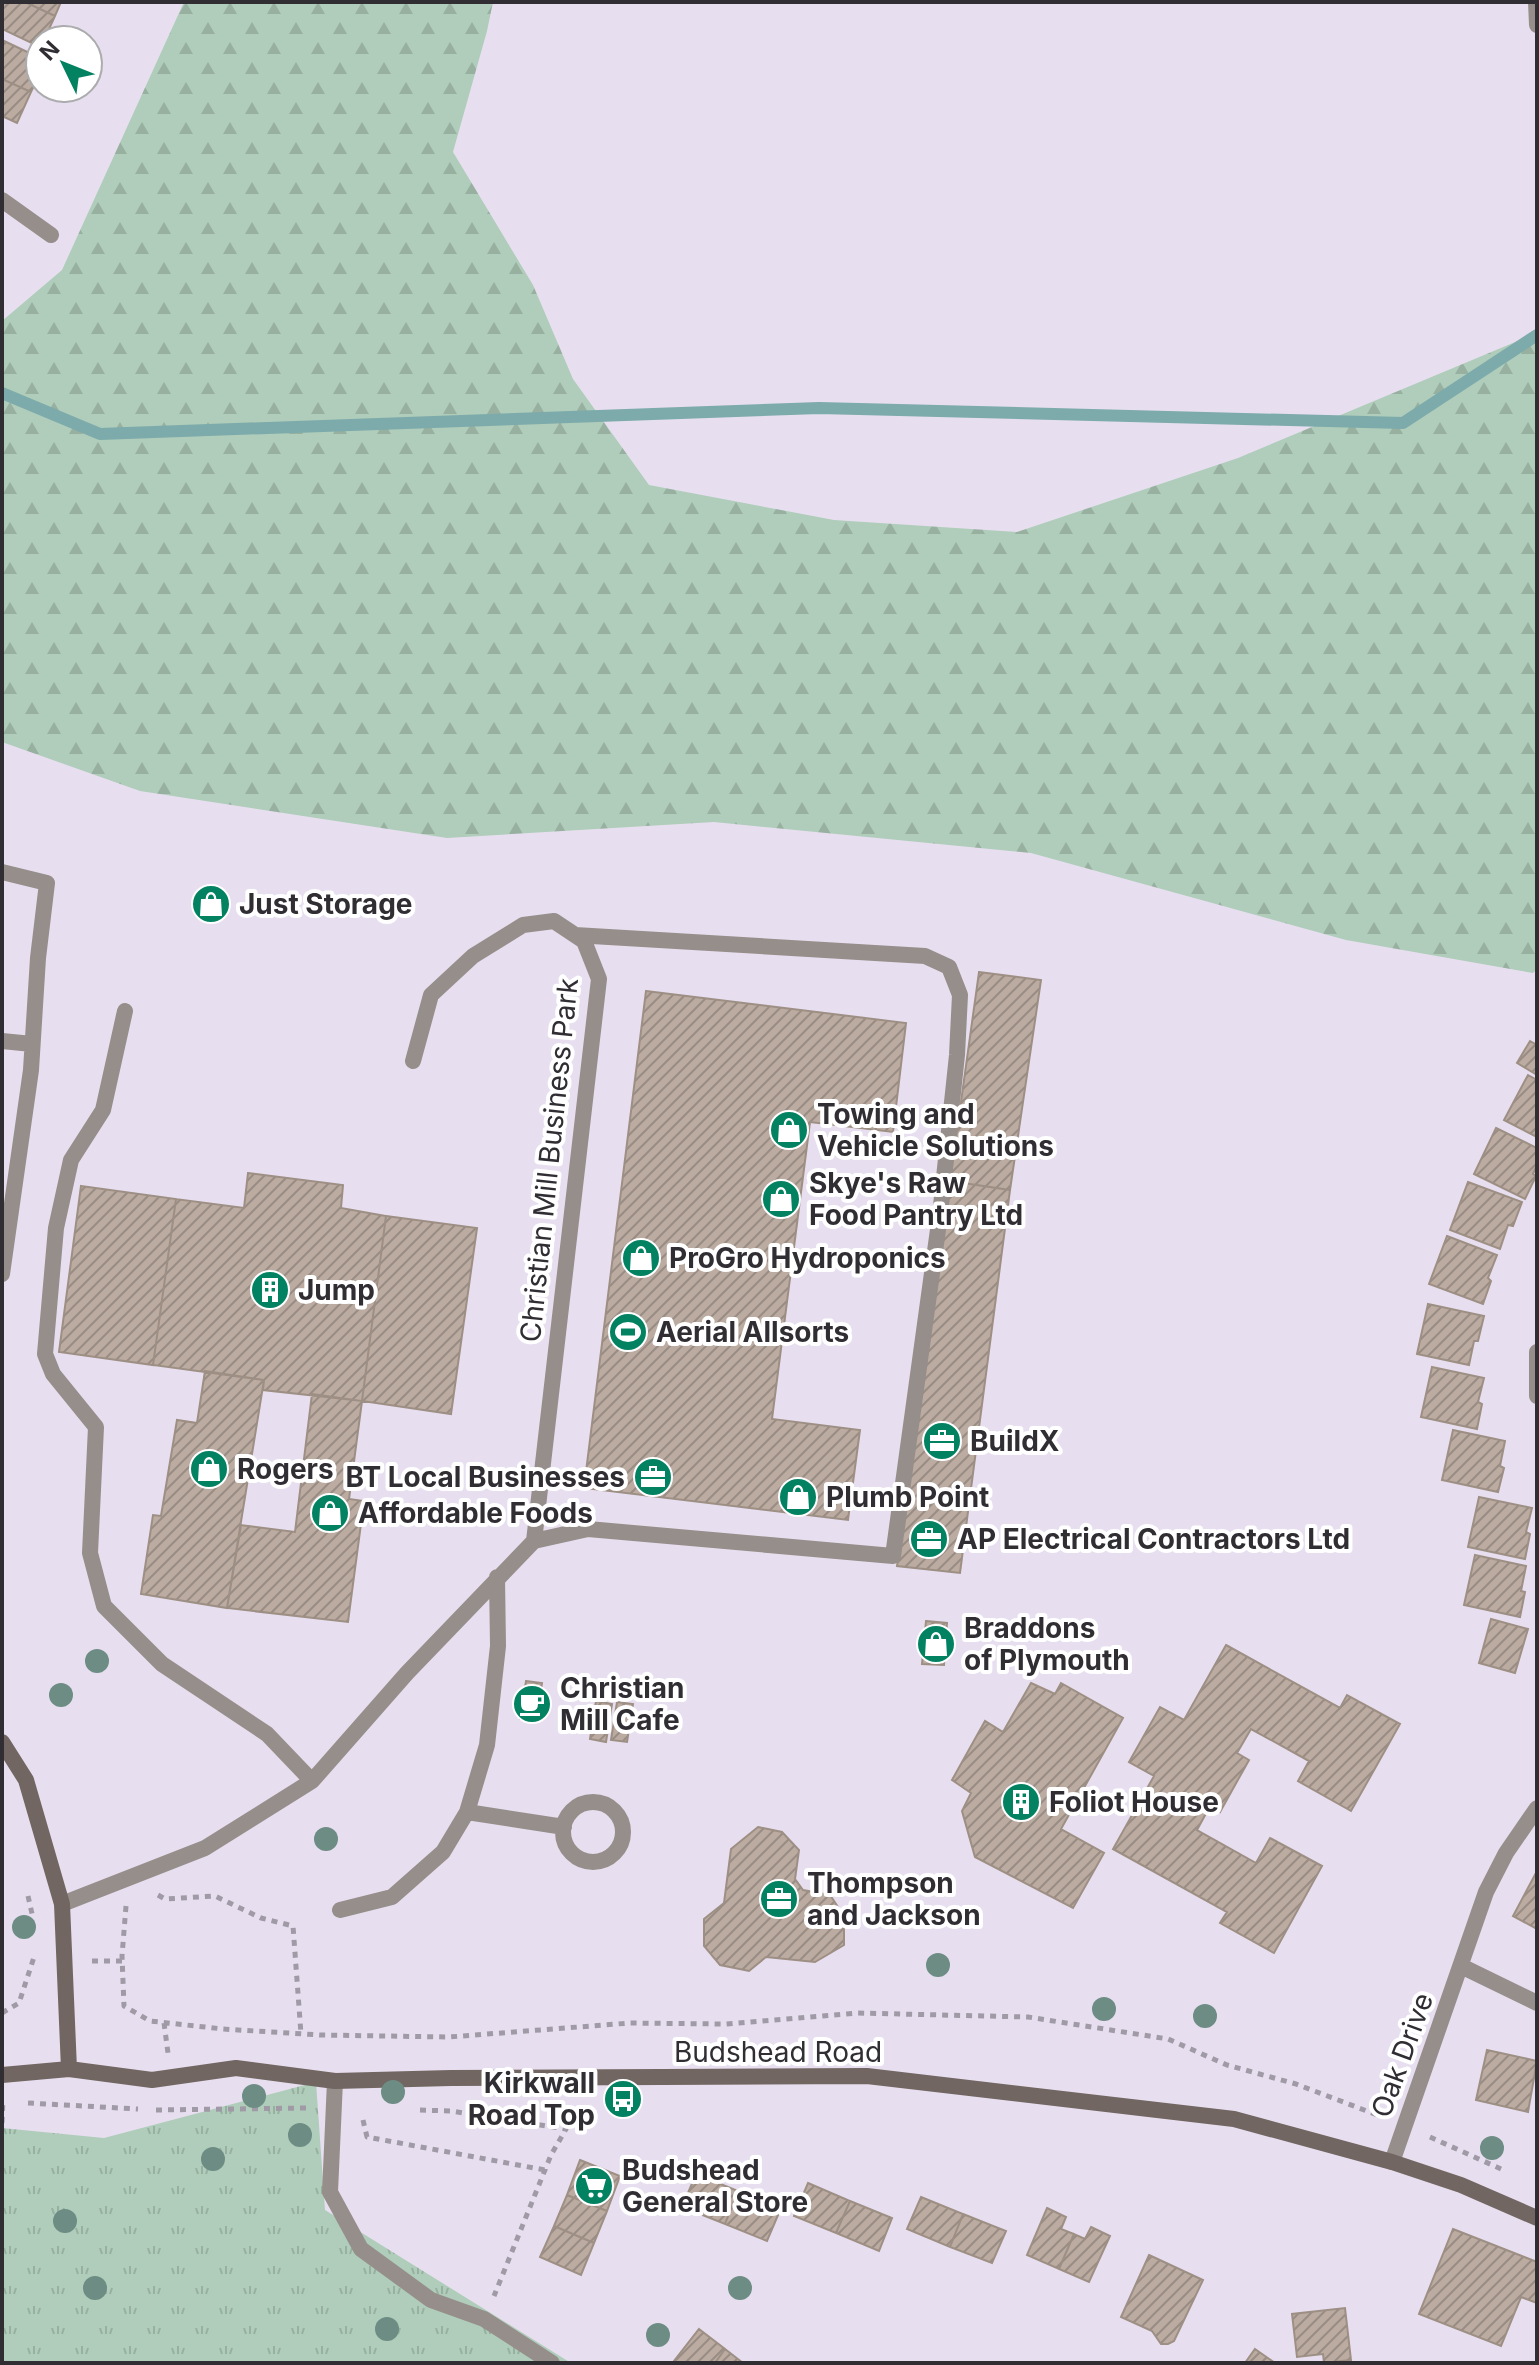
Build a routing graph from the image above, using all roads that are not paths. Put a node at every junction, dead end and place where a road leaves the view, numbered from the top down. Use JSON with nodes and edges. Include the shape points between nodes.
{"nodes":[{"id":1,"x":1536,"y":2,"type":"edge"},
{"id":2,"x":1537,"y":25,"type":"edge"},
{"id":3,"x":2,"y":200,"type":"edge"},
{"id":4,"x":51,"y":235,"type":"dead end"},
{"id":5,"x":2,"y":872,"type":"edge"},
{"id":6,"x":575,"y":935,"type":"junction"},
{"id":7,"x":125,"y":1011,"type":"dead end"},
{"id":8,"x":2,"y":1041,"type":"edge"},
{"id":9,"x":32,"y":1044,"type":"junction"},
{"id":10,"x":413,"y":1061,"type":"dead end"},
{"id":11,"x":2,"y":1274,"type":"edge"},
{"id":12,"x":1537,"y":1352,"type":"edge"},
{"id":13,"x":1537,"y":1396,"type":"edge"},
{"id":14,"x":534,"y":1541,"type":"junction"},
{"id":15,"x":497,"y":1577,"type":"junction"},
{"id":16,"x":2,"y":1742,"type":"edge"},
{"id":17,"x":312,"y":1781,"type":"junction"},
{"id":18,"x":1537,"y":1808,"type":"edge"},
{"id":19,"x":467,"y":1812,"type":"junction"},
{"id":20,"x":564,"y":1827,"type":"dead end"},
{"id":21,"x":62,"y":1904,"type":"junction"},
{"id":22,"x":340,"y":1910,"type":"dead end"},
{"id":23,"x":1461,"y":1966,"type":"junction"},
{"id":24,"x":1537,"y":2003,"type":"edge"},
{"id":25,"x":69,"y":2069,"type":"junction"},
{"id":26,"x":2,"y":2075,"type":"edge"},
{"id":27,"x":335,"y":2081,"type":"junction"},
{"id":28,"x":1392,"y":2162,"type":"junction"},
{"id":29,"x":1537,"y":2218,"type":"edge"},
{"id":30,"x":552,"y":2363,"type":"edge"}],
"edges":[{"from":1,"to":2,"type":"street"},
{"from":3,"to":4,"type":"street"},
{"from":5,"to":9,"type":"street","via":[[47,883]]},
{"from":6,"to":10,"type":"street","via":[[554,921],[523,925],[473,956],[431,995]]},
{"from":6,"to":14,"type":"street","name":"Christian Mill Business Park","via":[[584,941],[599,979]]},
{"from":6,"to":14,"type":"street","via":[[925,956],[949,967],[960,995],[957,1055],[893,1556],[588,1529]]},
{"from":7,"to":17,"type":"street","via":[[103,1110],[71,1160],[56,1228],[45,1354],[53,1374],[96,1427],[90,1553],[104,1606],[162,1664],[267,1734]]},
{"from":8,"to":9,"type":"street"},
{"from":9,"to":11,"type":"street"},
{"from":12,"to":13,"type":"street"},
{"from":14,"to":15,"type":"street"},
{"from":15,"to":17,"type":"street"},
{"from":15,"to":19,"type":"street","via":[[498,1646],[487,1745]]},
{"from":16,"to":21,"type":"main road","via":[[26,1780]]},
{"from":17,"to":21,"type":"street","via":[[205,1848]]},
{"from":18,"to":23,"type":"street","name":"Oak Drive","via":[[1486,1892]]},
{"from":19,"to":20,"type":"street"},
{"from":19,"to":22,"type":"street","via":[[443,1852],[392,1897]]},
{"from":21,"to":25,"type":"main road"},
{"from":23,"to":24,"type":"street","name":"Oak Drive"},
{"from":23,"to":28,"type":"street","name":"Oak Drive"},
{"from":25,"to":26,"type":"main road","name":"Budshead Road"},
{"from":25,"to":27,"type":"main road","name":"Budshead Road","via":[[152,2080],[236,2068]]},
{"from":27,"to":28,"type":"main road","name":"Budshead Road","via":[[867,2076],[1234,2119]]},
{"from":27,"to":30,"type":"street","via":[[330,2192],[361,2249],[431,2300],[484,2319]]},
{"from":28,"to":29,"type":"main road","name":"Budshead Road"}]}
